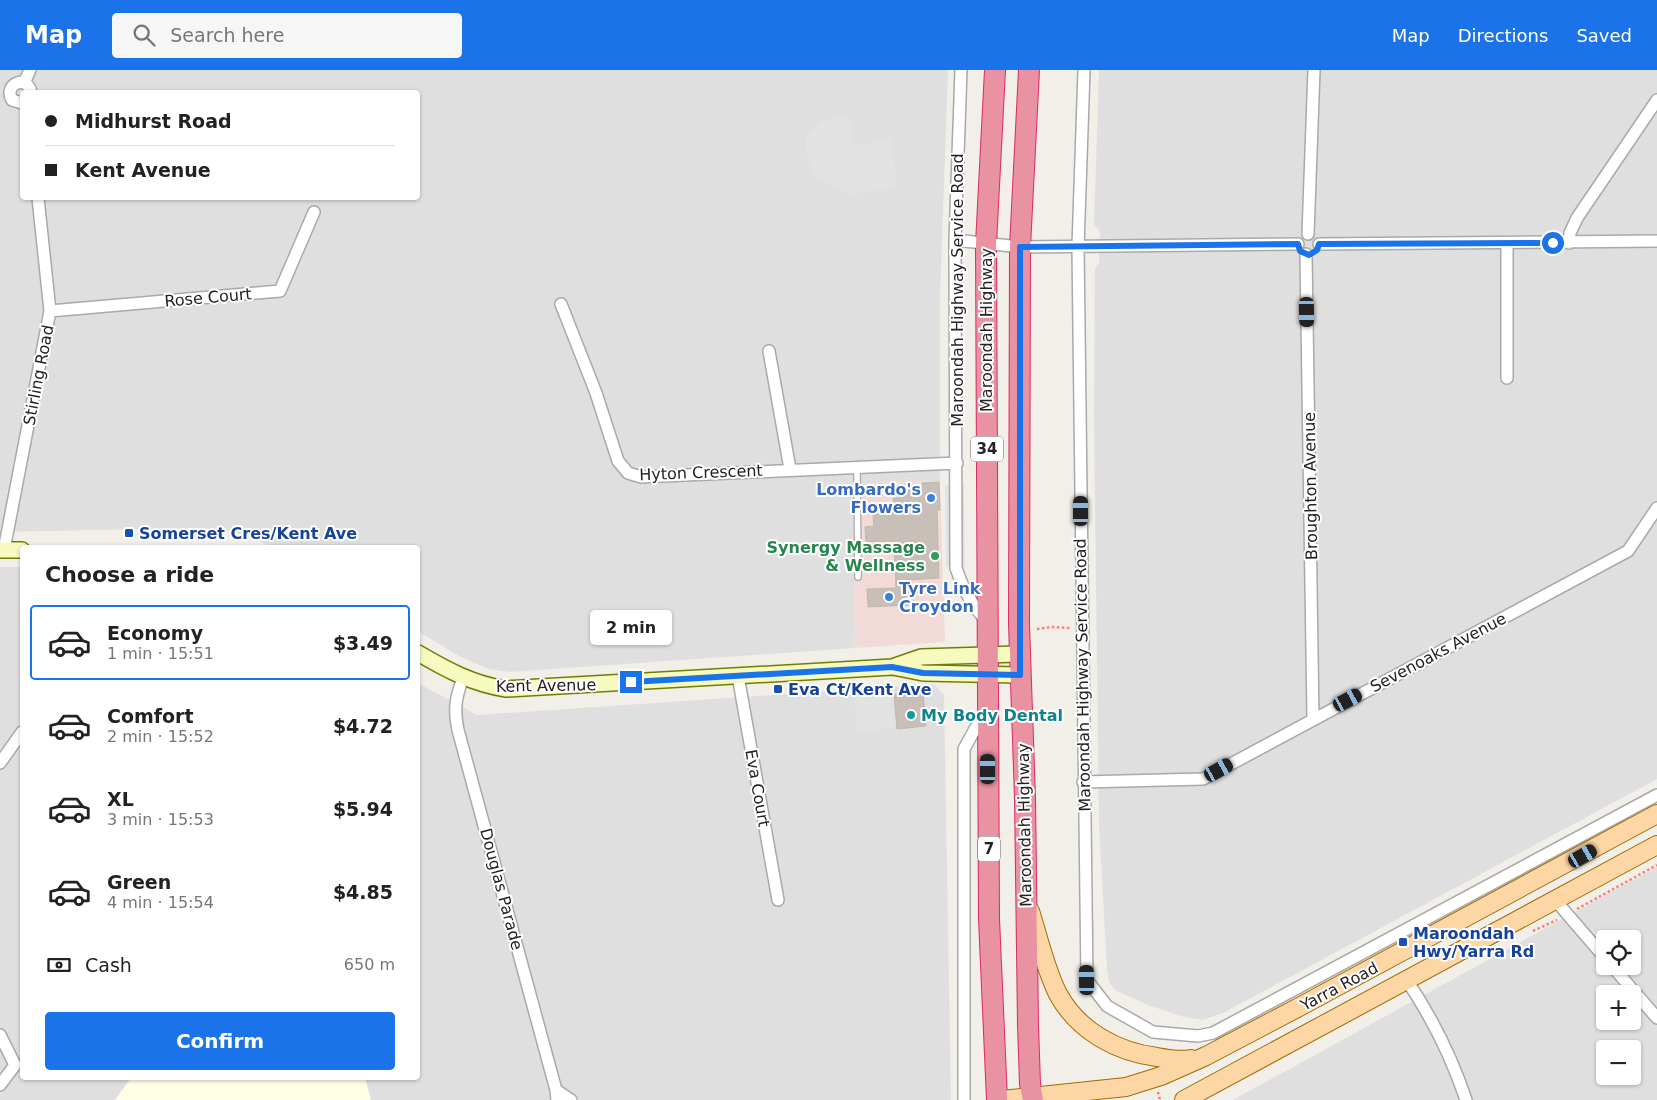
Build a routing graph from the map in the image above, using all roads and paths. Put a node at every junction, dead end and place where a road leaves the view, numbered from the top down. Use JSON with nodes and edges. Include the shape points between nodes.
{"nodes":[{"id":1,"x":30,"y":70,"type":"edge"},
{"id":2,"x":961,"y":70,"type":"edge"},
{"id":3,"x":995,"y":70,"type":"edge"},
{"id":4,"x":1030,"y":70,"type":"edge"},
{"id":5,"x":1084,"y":70,"type":"edge"},
{"id":6,"x":1314,"y":70,"type":"edge"},
{"id":7,"x":27,"y":88,"type":"edge"},
{"id":8,"x":5,"y":98,"type":"edge"},
{"id":9,"x":1657,"y":100,"type":"edge"},
{"id":10,"x":20,"y":103,"type":"edge"},
{"id":11,"x":38,"y":200,"type":"edge"},
{"id":12,"x":314,"y":212,"type":"dead end"},
{"id":13,"x":1308,"y":234,"type":"junction"},
{"id":14,"x":955,"y":240,"type":"junction"},
{"id":15,"x":1657,"y":241,"type":"edge"},
{"id":16,"x":1507,"y":243,"type":"junction"},
{"id":17,"x":1569,"y":243,"type":"junction"},
{"id":18,"x":986,"y":244,"type":"junction"},
{"id":19,"x":1298,"y":244,"type":"junction"},
{"id":20,"x":1319,"y":244,"type":"junction"},
{"id":21,"x":1020,"y":247,"type":"junction"},
{"id":22,"x":1078,"y":247,"type":"junction"},
{"id":23,"x":1306,"y":254,"type":"junction"},
{"id":24,"x":561,"y":304,"type":"dead end"},
{"id":25,"x":50,"y":311,"type":"junction"},
{"id":26,"x":769,"y":351,"type":"dead end"},
{"id":27,"x":1507,"y":378,"type":"dead end"},
{"id":28,"x":957,"y":463,"type":"junction"},
{"id":29,"x":857,"y":468,"type":"junction"},
{"id":30,"x":790,"y":469,"type":"junction"},
{"id":31,"x":1657,"y":508,"type":"edge"},
{"id":32,"x":2,"y":550,"type":"edge"},
{"id":33,"x":20,"y":550,"type":"edge"},
{"id":34,"x":858,"y":577,"type":"dead end"},
{"id":35,"x":987,"y":621,"type":"junction"},
{"id":36,"x":1037,"y":629,"type":"dead end"},
{"id":37,"x":1082,"y":629,"type":"junction"},
{"id":38,"x":420,"y":654,"type":"edge"},
{"id":39,"x":988,"y":654,"type":"junction"},
{"id":40,"x":1020,"y":654,"type":"junction"},
{"id":41,"x":892,"y":667,"type":"junction"},
{"id":42,"x":988,"y":675,"type":"junction"},
{"id":43,"x":1020,"y":675,"type":"junction"},
{"id":44,"x":738,"y":676,"type":"junction"},
{"id":45,"x":463,"y":678,"type":"junction"},
{"id":46,"x":988,"y":712,"type":"junction"},
{"id":47,"x":1313,"y":718,"type":"junction"},
{"id":48,"x":20,"y":735,"type":"edge"},
{"id":49,"x":0,"y":763,"type":"edge"},
{"id":50,"x":1083,"y":782,"type":"junction"},
{"id":51,"x":1657,"y":795,"type":"edge"},
{"id":52,"x":1657,"y":814,"type":"edge"},
{"id":53,"x":1657,"y":845,"type":"edge"},
{"id":54,"x":1026,"y":896,"type":"junction"},
{"id":55,"x":778,"y":900,"type":"dead end"},
{"id":56,"x":1556,"y":901,"type":"junction"},
{"id":57,"x":1596,"y":948,"type":"edge"},
{"id":58,"x":1620,"y":975,"type":"edge"},
{"id":59,"x":1406,"y":979,"type":"junction"},
{"id":60,"x":1297,"y":999,"type":"junction"},
{"id":61,"x":1657,"y":1018,"type":"edge"},
{"id":62,"x":1314,"y":1030,"type":"junction"},
{"id":63,"x":1,"y":1041,"type":"edge"},
{"id":64,"x":1206,"y":1056,"type":"junction"},
{"id":65,"x":18,"y":1063,"type":"edge"},
{"id":66,"x":0,"y":1085,"type":"edge"},
{"id":67,"x":1128,"y":1094,"type":"edge"},
{"id":68,"x":556,"y":1095,"type":"edge"},
{"id":69,"x":1033,"y":1098,"type":"edge"},
{"id":70,"x":571,"y":1100,"type":"edge"},
{"id":71,"x":964,"y":1100,"type":"edge"},
{"id":72,"x":997,"y":1100,"type":"edge"},
{"id":73,"x":1002,"y":1100,"type":"edge"},
{"id":74,"x":1184,"y":1100,"type":"edge"},
{"id":75,"x":1466,"y":1100,"type":"edge"}],
"edges":[{"from":1,"to":7,"type":"street"},
{"from":2,"to":14,"type":"street","name":"Maroondah Highway Service Road"},
{"from":3,"to":18,"type":"highway","name":"Maroondah Highway","number":"34"},
{"from":4,"to":21,"type":"highway","name":"Maroondah Highway","number":"34"},
{"from":5,"to":22,"type":"street","name":"Maroondah Highway Service Road"},
{"from":6,"to":13,"type":"street"},
{"from":7,"to":8,"type":"street","via":[[14,84]]},
{"from":8,"to":10,"type":"street"},
{"from":9,"to":17,"type":"street","via":[[1577,218]]},
{"from":11,"to":25,"type":"street","name":"Stirling Road"},
{"from":12,"to":25,"type":"street","name":"Rose Court","via":[[280,291]]},
{"from":13,"to":19,"type":"street","via":[[1302,236]]},
{"from":13,"to":20,"type":"street","via":[[1317,238]]},
{"from":14,"to":18,"type":"street"},
{"from":14,"to":28,"type":"street","name":"Maroondah Highway Service Road"},
{"from":15,"to":17,"type":"street"},
{"from":16,"to":17,"type":"street"},
{"from":16,"to":20,"type":"street"},
{"from":16,"to":27,"type":"street"},
{"from":18,"to":21,"type":"street"},
{"from":18,"to":35,"type":"highway","name":"Maroondah Highway","number":"34"},
{"from":19,"to":22,"type":"street"},
{"from":19,"to":23,"type":"street","via":[[1300,251]]},
{"from":20,"to":23,"type":"street","via":[[1315,252]]},
{"from":21,"to":22,"type":"street"},
{"from":21,"to":40,"type":"highway","name":"Maroondah Highway","number":"34"},
{"from":22,"to":37,"type":"street","name":"Maroondah Highway Service Road"},
{"from":23,"to":47,"type":"street","name":"Broughton Avenue"},
{"from":24,"to":30,"type":"street","name":"Hyton Crescent","via":[[596,393],[618,461],[628,473],[640,477]]},
{"from":25,"to":32,"type":"street","name":"Stirling Road"},
{"from":26,"to":30,"type":"street"},
{"from":28,"to":29,"type":"street","name":"Hyton Crescent"},
{"from":28,"to":35,"type":"street","name":"Maroondah Highway Service Road","via":[[956,568],[975,609]]},
{"from":29,"to":30,"type":"street","name":"Hyton Crescent"},
{"from":29,"to":34,"type":"lane"},
{"from":31,"to":47,"type":"street","name":"Sevenoaks Avenue","via":[[1628,551]]},
{"from":32,"to":33,"type":"main road"},
{"from":35,"to":39,"type":"highway","name":"Maroondah Highway","number":"34"},
{"from":36,"to":37,"type":"path","via":[[1063,626]]},
{"from":37,"to":50,"type":"street","name":"Maroondah Highway Service Road"},
{"from":38,"to":45,"type":"main road","name":"Kent Avenue"},
{"from":39,"to":40,"type":"main road","name":"Kent Avenue"},
{"from":39,"to":41,"type":"main road","name":"Kent Avenue","via":[[921,657]]},
{"from":39,"to":42,"type":"highway","name":"Maroondah Highway","number":"34"},
{"from":40,"to":43,"type":"highway","name":"Maroondah Highway"},
{"from":41,"to":42,"type":"main road","name":"Kent Avenue","via":[[923,673]]},
{"from":41,"to":44,"type":"main road","name":"Kent Avenue"},
{"from":42,"to":43,"type":"main road","name":"Kent Avenue"},
{"from":42,"to":46,"type":"highway","name":"Maroondah Highway","number":"7"},
{"from":43,"to":54,"type":"highway","name":"Maroondah Highway"},
{"from":44,"to":45,"type":"main road","name":"Kent Avenue","via":[[506,689]]},
{"from":44,"to":55,"type":"street","name":"Eva Court"},
{"from":45,"to":68,"type":"street","name":"Douglas Parade","via":[[454,710],[458,730]]},
{"from":46,"to":71,"type":"street","via":[[964,750]]},
{"from":46,"to":72,"type":"highway","name":"Maroondah Highway","number":"7","via":[[989,919]]},
{"from":47,"to":50,"type":"street","name":"Sevenoaks Avenue","via":[[1203,779]]},
{"from":48,"to":49,"type":"street"},
{"from":50,"to":60,"type":"street","name":"Maroondah Highway Service Road","via":[[1087,980],[1107,1006],[1153,1032],[1198,1036],[1214,1033]]},
{"from":51,"to":60,"type":"street"},
{"from":52,"to":60,"type":"main road","name":"Yarra Road"},
{"from":53,"to":56,"type":"main road","name":"Yarra Road"},
{"from":54,"to":64,"type":"main road","via":[[1058,994],[1077,1018],[1102,1040],[1134,1053],[1172,1059]]},
{"from":54,"to":69,"type":"highway","name":"Maroondah Highway","via":[[1030,1084]]},
{"from":56,"to":57,"type":"street"},
{"from":56,"to":59,"type":"main road","name":"Yarra Road"},
{"from":58,"to":61,"type":"street"},
{"from":59,"to":62,"type":"main road","name":"Yarra Road"},
{"from":59,"to":75,"type":"street","via":[[1456,1071]]},
{"from":60,"to":62,"type":"main road"},
{"from":60,"to":64,"type":"main road","name":"Yarra Road"},
{"from":62,"to":74,"type":"main road","name":"Yarra Road"},
{"from":63,"to":65,"type":"street"},
{"from":64,"to":67,"type":"main road","name":"Yarra Road"},
{"from":65,"to":66,"type":"street"},
{"from":67,"to":69,"type":"main road","name":"Yarra Road"},
{"from":68,"to":70,"type":"street"},
{"from":69,"to":73,"type":"main road","name":"Yarra Road"}]}
